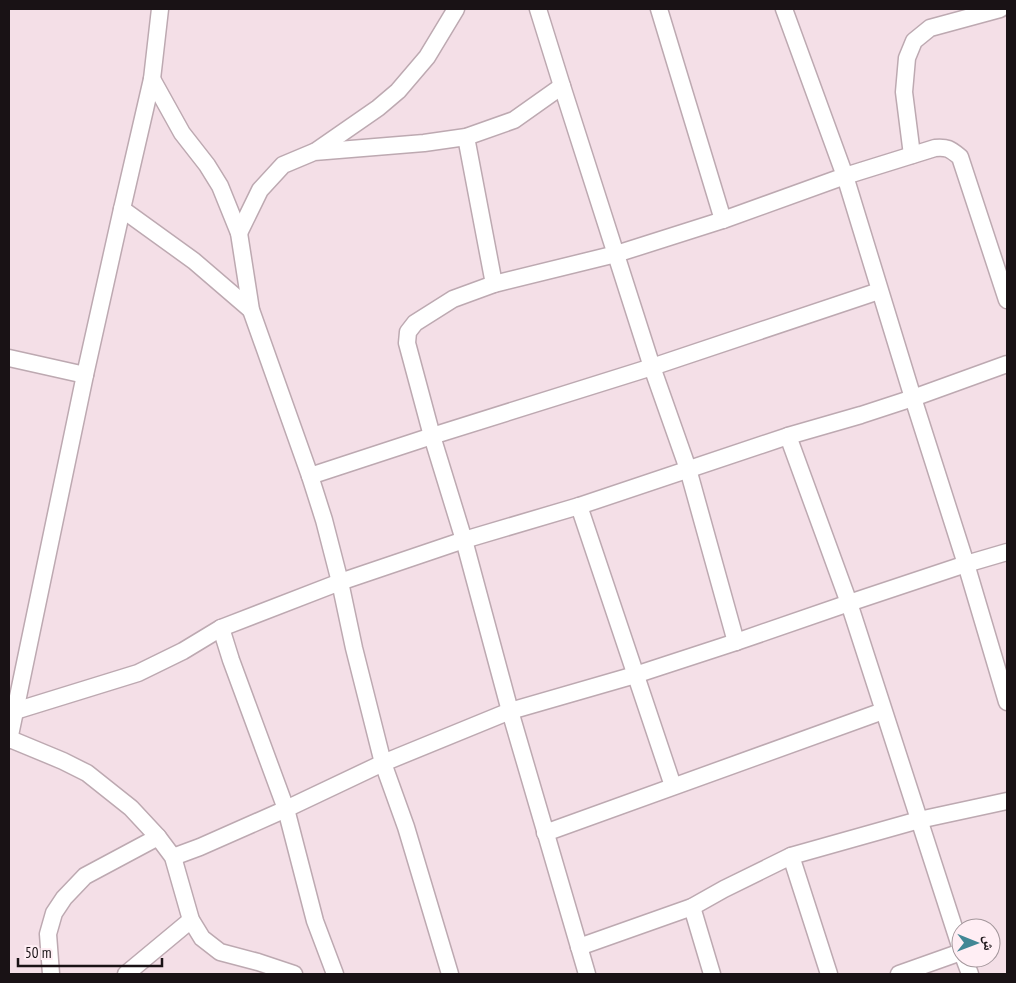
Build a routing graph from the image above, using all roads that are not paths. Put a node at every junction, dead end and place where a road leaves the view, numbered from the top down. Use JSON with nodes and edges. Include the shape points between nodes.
{"nodes":[{"id":1,"x":160,"y":9,"type":"edge"},
{"id":2,"x":456,"y":9,"type":"edge"},
{"id":3,"x":538,"y":9,"type":"edge"},
{"id":4,"x":659,"y":9,"type":"edge"},
{"id":5,"x":784,"y":9,"type":"edge"},
{"id":6,"x":1000,"y":9,"type":"edge"},
{"id":7,"x":152,"y":79,"type":"junction"},
{"id":8,"x":562,"y":86,"type":"junction"},
{"id":9,"x":466,"y":137,"type":"junction"},
{"id":10,"x":314,"y":152,"type":"junction"},
{"id":11,"x":912,"y":155,"type":"junction"},
{"id":12,"x":845,"y":176,"type":"junction"},
{"id":13,"x":122,"y":209,"type":"junction"},
{"id":14,"x":723,"y":220,"type":"junction"},
{"id":15,"x":240,"y":233,"type":"junction"},
{"id":16,"x":616,"y":254,"type":"junction"},
{"id":17,"x":494,"y":284,"type":"junction"},
{"id":18,"x":879,"y":291,"type":"junction"},
{"id":19,"x":1007,"y":300,"type":"edge"},
{"id":20,"x":251,"y":310,"type":"junction"},
{"id":21,"x":9,"y":358,"type":"edge"},
{"id":22,"x":1007,"y":364,"type":"edge"},
{"id":23,"x":652,"y":367,"type":"junction"},
{"id":24,"x":85,"y":375,"type":"junction"},
{"id":25,"x":913,"y":398,"type":"junction"},
{"id":26,"x":432,"y":436,"type":"junction"},
{"id":27,"x":788,"y":436,"type":"junction"},
{"id":28,"x":688,"y":469,"type":"junction"},
{"id":29,"x":310,"y":476,"type":"junction"},
{"id":30,"x":579,"y":506,"type":"junction"},
{"id":31,"x":464,"y":540,"type":"junction"},
{"id":32,"x":1007,"y":552,"type":"edge"},
{"id":33,"x":966,"y":564,"type":"junction"},
{"id":34,"x":340,"y":582,"type":"junction"},
{"id":35,"x":848,"y":603,"type":"junction"},
{"id":36,"x":221,"y":628,"type":"junction"},
{"id":37,"x":736,"y":642,"type":"junction"},
{"id":38,"x":635,"y":675,"type":"junction"},
{"id":39,"x":1007,"y":702,"type":"edge"},
{"id":40,"x":15,"y":711,"type":"junction"},
{"id":41,"x":510,"y":711,"type":"junction"},
{"id":42,"x":883,"y":711,"type":"junction"},
{"id":43,"x":9,"y":739,"type":"edge"},
{"id":44,"x":383,"y":763,"type":"junction"},
{"id":45,"x":673,"y":786,"type":"junction"},
{"id":46,"x":1007,"y":801,"type":"edge"},
{"id":47,"x":286,"y":810,"type":"junction"},
{"id":48,"x":920,"y":820,"type":"junction"},
{"id":49,"x":545,"y":834,"type":"junction"},
{"id":50,"x":158,"y":837,"type":"junction"},
{"id":51,"x":791,"y":856,"type":"junction"},
{"id":52,"x":173,"y":857,"type":"junction"},
{"id":53,"x":692,"y":907,"type":"junction"},
{"id":54,"x":951,"y":919,"type":"edge"},
{"id":55,"x":191,"y":920,"type":"junction"},
{"id":56,"x":579,"y":947,"type":"junction"},
{"id":57,"x":951,"y":955,"type":"edge"},
{"id":58,"x":51,"y":974,"type":"edge"},
{"id":59,"x":126,"y":974,"type":"edge"},
{"id":60,"x":294,"y":974,"type":"edge"},
{"id":61,"x":335,"y":974,"type":"edge"},
{"id":62,"x":450,"y":974,"type":"edge"},
{"id":63,"x":586,"y":974,"type":"edge"},
{"id":64,"x":712,"y":974,"type":"edge"},
{"id":65,"x":829,"y":974,"type":"edge"},
{"id":66,"x":899,"y":974,"type":"edge"}],
"edges":[{"from":1,"to":7,"type":"street"},
{"from":2,"to":10,"type":"street","via":[[427,57],[398,91]]},
{"from":3,"to":8,"type":"street"},
{"from":4,"to":14,"type":"street"},
{"from":5,"to":12,"type":"street"},
{"from":6,"to":11,"type":"street","via":[[930,28],[914,41],[907,58],[904,92]]},
{"from":7,"to":13,"type":"street"},
{"from":7,"to":15,"type":"street","via":[[182,133],[208,165]]},
{"from":8,"to":9,"type":"street","via":[[514,120]]},
{"from":8,"to":16,"type":"street"},
{"from":9,"to":10,"type":"street"},
{"from":9,"to":17,"type":"street"},
{"from":10,"to":15,"type":"street","via":[[284,164],[260,190]]},
{"from":11,"to":12,"type":"street"},
{"from":11,"to":19,"type":"street","via":[[944,147],[960,157]]},
{"from":12,"to":14,"type":"street"},
{"from":12,"to":18,"type":"street"},
{"from":13,"to":20,"type":"street","via":[[194,261]]},
{"from":13,"to":24,"type":"street"},
{"from":14,"to":16,"type":"street"},
{"from":15,"to":20,"type":"street"},
{"from":16,"to":17,"type":"street"},
{"from":16,"to":23,"type":"street"},
{"from":17,"to":26,"type":"street","via":[[453,299],[414,323],[408,332],[406,343]]},
{"from":18,"to":23,"type":"street"},
{"from":18,"to":25,"type":"street"},
{"from":20,"to":29,"type":"street"},
{"from":21,"to":24,"type":"street"},
{"from":22,"to":25,"type":"street"},
{"from":23,"to":26,"type":"street"},
{"from":23,"to":28,"type":"street"},
{"from":24,"to":40,"type":"street"},
{"from":25,"to":27,"type":"street"},
{"from":25,"to":33,"type":"street"},
{"from":26,"to":29,"type":"street"},
{"from":26,"to":31,"type":"street"},
{"from":27,"to":28,"type":"street"},
{"from":27,"to":35,"type":"street"},
{"from":28,"to":30,"type":"street"},
{"from":28,"to":37,"type":"street"},
{"from":29,"to":34,"type":"street"},
{"from":30,"to":31,"type":"street"},
{"from":30,"to":38,"type":"street"},
{"from":31,"to":34,"type":"street"},
{"from":31,"to":41,"type":"street"},
{"from":32,"to":33,"type":"street"},
{"from":33,"to":35,"type":"street"},
{"from":33,"to":39,"type":"street"},
{"from":34,"to":36,"type":"street"},
{"from":34,"to":44,"type":"street"},
{"from":35,"to":37,"type":"street"},
{"from":35,"to":42,"type":"street"},
{"from":36,"to":40,"type":"street","via":[[138,673]]},
{"from":36,"to":47,"type":"street"},
{"from":37,"to":38,"type":"street"},
{"from":38,"to":41,"type":"street"},
{"from":38,"to":45,"type":"street"},
{"from":40,"to":43,"type":"street"},
{"from":41,"to":44,"type":"street"},
{"from":41,"to":49,"type":"street"},
{"from":42,"to":45,"type":"street"},
{"from":42,"to":48,"type":"street"},
{"from":43,"to":50,"type":"street","via":[[87,773],[131,808]]},
{"from":44,"to":47,"type":"street"},
{"from":44,"to":62,"type":"street","via":[[406,827]]},
{"from":45,"to":49,"type":"street"},
{"from":46,"to":48,"type":"street"},
{"from":47,"to":52,"type":"street"},
{"from":47,"to":61,"type":"street","via":[[315,921]]},
{"from":48,"to":51,"type":"street"},
{"from":48,"to":54,"type":"street"},
{"from":49,"to":56,"type":"street"},
{"from":50,"to":52,"type":"street"},
{"from":50,"to":58,"type":"street","via":[[86,876],[64,898],[54,913],[48,934]]},
{"from":51,"to":53,"type":"street"},
{"from":51,"to":65,"type":"street"},
{"from":52,"to":55,"type":"street"},
{"from":53,"to":56,"type":"street"},
{"from":53,"to":64,"type":"street"},
{"from":55,"to":59,"type":"street"},
{"from":55,"to":60,"type":"street","via":[[202,938],[220,952]]},
{"from":56,"to":63,"type":"street"},
{"from":57,"to":66,"type":"street"}]}
